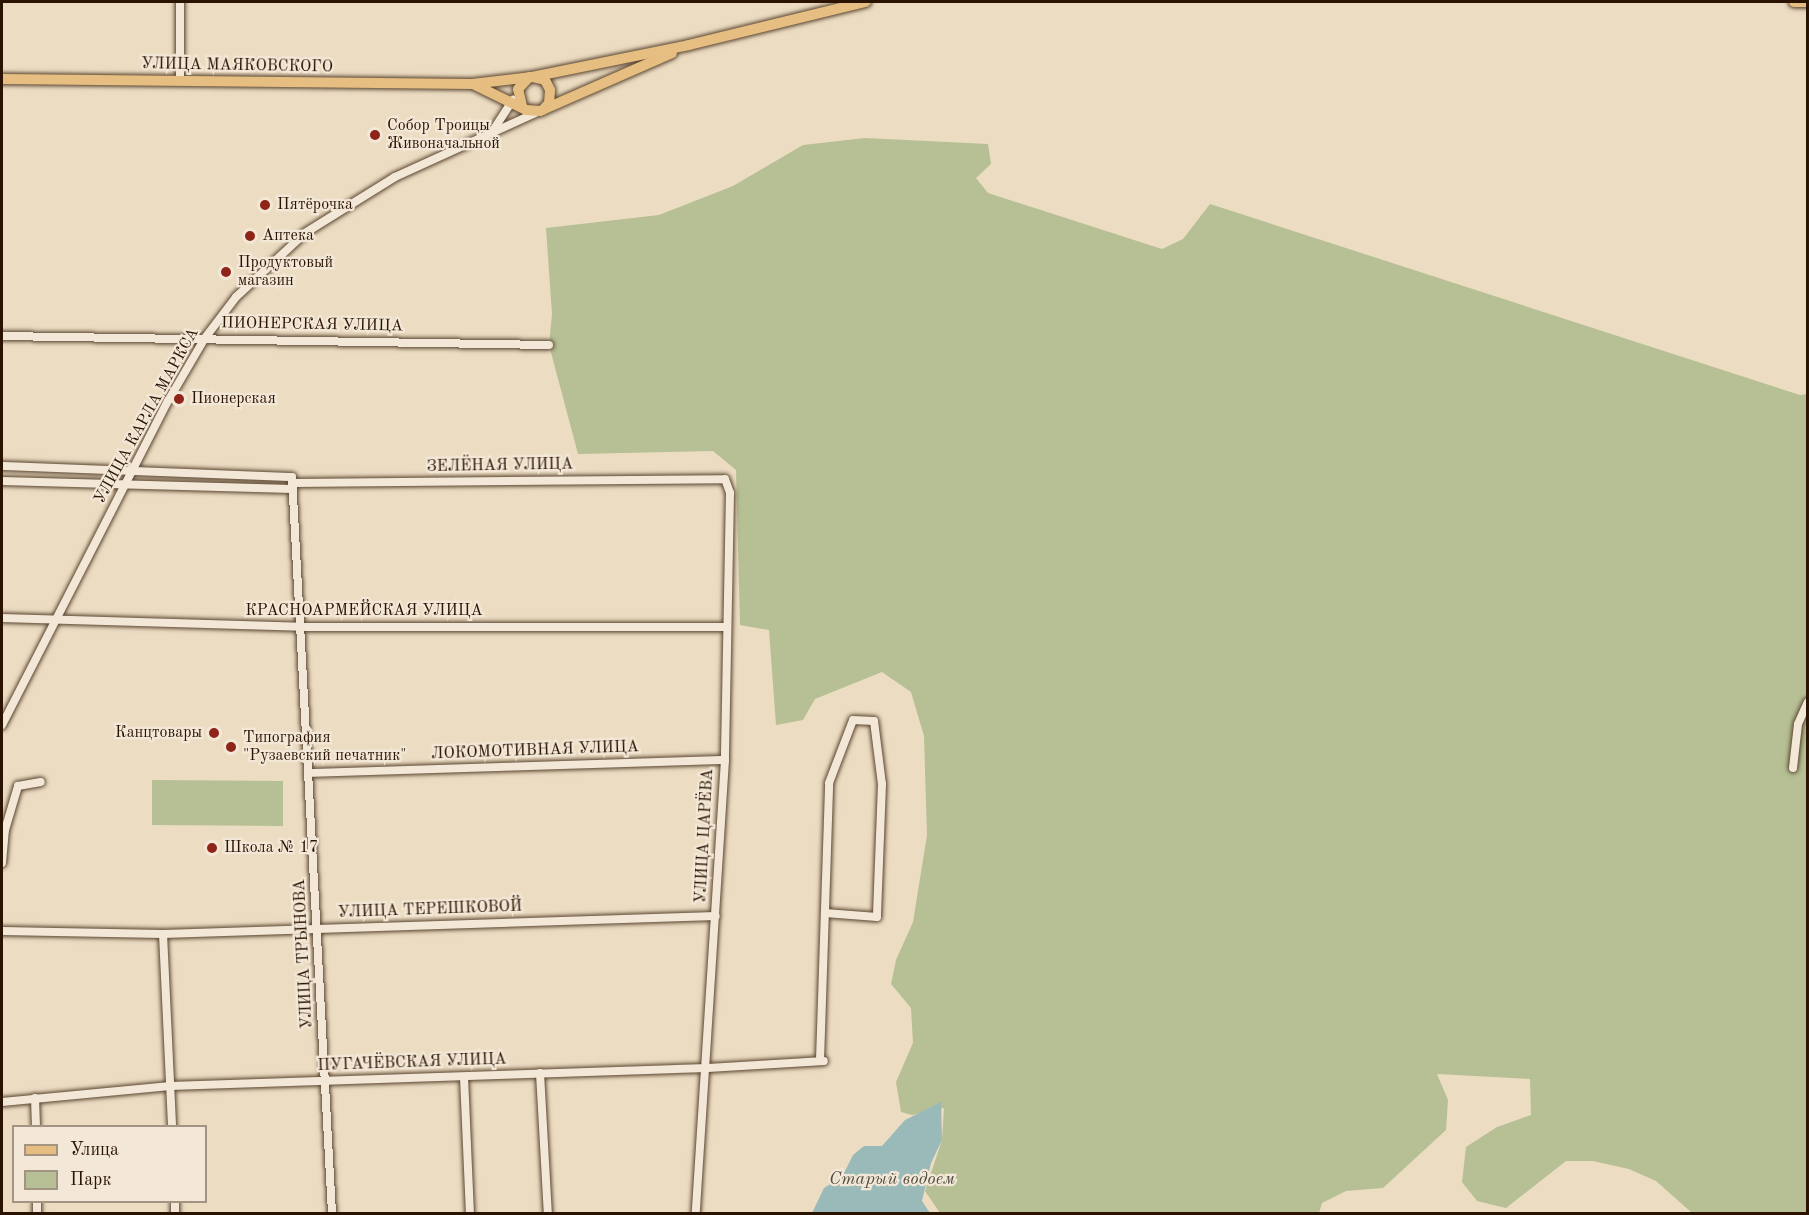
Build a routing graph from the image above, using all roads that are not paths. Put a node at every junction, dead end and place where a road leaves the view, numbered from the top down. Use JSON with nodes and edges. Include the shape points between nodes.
{"nodes":[{"id":1,"x":180,"y":2,"type":"edge"},
{"id":2,"x":866,"y":2,"type":"edge"},
{"id":3,"x":1794,"y":2,"type":"edge"},
{"id":4,"x":1808,"y":2,"type":"edge"},
{"id":5,"x":689,"y":45,"type":"junction"},
{"id":6,"x":530,"y":77,"type":"junction"},
{"id":7,"x":2,"y":79,"type":"edge"},
{"id":8,"x":180,"y":80,"type":"junction"},
{"id":9,"x":472,"y":84,"type":"junction"},
{"id":10,"x":517,"y":104,"type":"junction"},
{"id":11,"x":541,"y":111,"type":"junction"},
{"id":12,"x":487,"y":135,"type":"junction"},
{"id":13,"x":2,"y":336,"type":"edge"},
{"id":14,"x":205,"y":338,"type":"junction"},
{"id":15,"x":549,"y":345,"type":"dead end"},
{"id":16,"x":2,"y":466,"type":"edge"},
{"id":17,"x":130,"y":472,"type":"junction"},
{"id":18,"x":707,"y":478,"type":"joint"},
{"id":19,"x":2,"y":481,"type":"edge"},
{"id":20,"x":292,"y":483,"type":"junction"},
{"id":21,"x":124,"y":486,"type":"junction"},
{"id":22,"x":2,"y":618,"type":"edge"},
{"id":23,"x":54,"y":620,"type":"junction"},
{"id":24,"x":301,"y":627,"type":"junction"},
{"id":25,"x":727,"y":627,"type":"junction"},
{"id":26,"x":1808,"y":702,"type":"edge"},
{"id":27,"x":2,"y":725,"type":"edge"},
{"id":28,"x":725,"y":760,"type":"junction"},
{"id":29,"x":1793,"y":768,"type":"dead end"},
{"id":30,"x":310,"y":773,"type":"junction"},
{"id":31,"x":41,"y":782,"type":"dead end"},
{"id":32,"x":2,"y":863,"type":"edge"},
{"id":33,"x":825,"y":913,"type":"junction"},
{"id":34,"x":716,"y":916,"type":"junction"},
{"id":35,"x":318,"y":928,"type":"junction"},
{"id":36,"x":2,"y":930,"type":"edge"},
{"id":37,"x":163,"y":934,"type":"junction"},
{"id":38,"x":708,"y":1068,"type":"junction"},
{"id":39,"x":540,"y":1073,"type":"junction"},
{"id":40,"x":464,"y":1077,"type":"junction"},
{"id":41,"x":326,"y":1082,"type":"junction"},
{"id":42,"x":170,"y":1086,"type":"junction"},
{"id":43,"x":35,"y":1098,"type":"junction"},
{"id":44,"x":2,"y":1102,"type":"edge"},
{"id":45,"x":36,"y":1125,"type":"edge"},
{"id":46,"x":172,"y":1125,"type":"edge"},
{"id":47,"x":332,"y":1214,"type":"edge"},
{"id":48,"x":470,"y":1214,"type":"edge"},
{"id":49,"x":548,"y":1214,"type":"edge"},
{"id":50,"x":696,"y":1214,"type":"edge"}],
"edges":[{"from":1,"to":8,"type":"street"},
{"from":2,"to":5,"type":"main road"},
{"from":3,"to":4,"type":"main road"},
{"from":5,"to":6,"type":"main road","name":"УЛИЦА МАЯКОВСКОГО"},
{"from":5,"to":11,"type":"main road","name":"УЛИЦА КАРЛА МАРКСА"},
{"from":6,"to":9,"type":"main road","name":"УЛИЦА МАЯКОВСКОГО"},
{"from":6,"to":10,"type":"main road","via":[[518,89]]},
{"from":6,"to":11,"type":"main road","via":[[545,80],[550,90],[549,103]]},
{"from":7,"to":8,"type":"main road","name":"УЛИЦА МАЯКОВСКОГО"},
{"from":8,"to":9,"type":"main road","name":"УЛИЦА МАЯКОВСКОГО"},
{"from":9,"to":10,"type":"main road","name":"УЛИЦА МАЯКОВСКОГО"},
{"from":10,"to":11,"type":"main road"},
{"from":10,"to":12,"type":"street","name":"УЛИЦА КАРЛА МАРКСА"},
{"from":11,"to":12,"type":"street","name":"УЛИЦА КАРЛА МАРКСА"},
{"from":12,"to":14,"type":"street","name":"УЛИЦА КАРЛА МАРКСА","via":[[395,177],[305,233],[236,297]]},
{"from":13,"to":14,"type":"street","name":"ПИОНЕРСКАЯ УЛИЦА"},
{"from":14,"to":15,"type":"street","name":"ПИОНЕРСКАЯ УЛИЦА"},
{"from":14,"to":17,"type":"street","name":"УЛИЦА КАРЛА МАРКСА"},
{"from":16,"to":17,"type":"street","name":"ЗЕЛЁНАЯ УЛИЦА"},
{"from":17,"to":20,"type":"street","name":"ЗЕЛЁНАЯ УЛИЦА"},
{"from":17,"to":21,"type":"street","name":"УЛИЦА КАРЛА МАРКСА"},
{"from":18,"to":20,"type":"street","name":"ЗЕЛЁНАЯ УЛИЦА"},
{"from":18,"to":25,"type":"street","name":"УЛИЦА ЦАРЁВА","via":[[725,479],[730,493]]},
{"from":19,"to":21,"type":"street","name":"ЗЕЛЁНАЯ УЛИЦА"},
{"from":20,"to":21,"type":"street","name":"ЗЕЛЁНАЯ УЛИЦА"},
{"from":20,"to":24,"type":"street","name":"УЛИЦА ТРЫНОВА"},
{"from":21,"to":23,"type":"street","name":"УЛИЦА КАРЛА МАРКСА"},
{"from":22,"to":23,"type":"street","name":"КРАСНОАРМЕЙСКАЯ УЛИЦА"},
{"from":23,"to":24,"type":"street","name":"КРАСНОАРМЕЙСКАЯ УЛИЦА"},
{"from":23,"to":27,"type":"street","name":"УЛИЦА КАРЛА МАРКСА"},
{"from":24,"to":25,"type":"street","name":"КРАСНОАРМЕЙСКАЯ УЛИЦА"},
{"from":24,"to":30,"type":"street","name":"УЛИЦА ТРЫНОВА"},
{"from":25,"to":28,"type":"street","name":"УЛИЦА ЦАРЁВА"},
{"from":26,"to":29,"type":"street","via":[[1798,724]]},
{"from":28,"to":30,"type":"street","name":"ЛОКОМОТИВНАЯ УЛИЦА"},
{"from":28,"to":34,"type":"street","name":"УЛИЦА ЦАРЁВА"},
{"from":30,"to":35,"type":"street","name":"УЛИЦА ТРЫНОВА"},
{"from":31,"to":32,"type":"street","via":[[18,786],[5,830]]},
{"from":33,"to":33,"type":"street","via":[[829,783],[854,720],[874,721],[882,784],[877,917]]},
{"from":33,"to":38,"type":"street","name":"ПУГАЧЁВСКАЯ УЛИЦА","via":[[822,1061]]},
{"from":34,"to":35,"type":"street","name":"УЛИЦА ТЕРЕШКОВОЙ"},
{"from":34,"to":38,"type":"street","name":"УЛИЦА ЦАРЁВА"},
{"from":35,"to":37,"type":"street","name":"УЛИЦА ТЕРЕШКОВОЙ"},
{"from":35,"to":41,"type":"street","name":"УЛИЦА ТРЫНОВА"},
{"from":36,"to":37,"type":"street","name":"УЛИЦА ТЕРЕШКОВОЙ"},
{"from":37,"to":42,"type":"street"},
{"from":38,"to":39,"type":"street","name":"ПУГАЧЁВСКАЯ УЛИЦА"},
{"from":38,"to":50,"type":"street","name":"УЛИЦА ЦАРЁВА"},
{"from":39,"to":40,"type":"street","name":"ПУГАЧЁВСКАЯ УЛИЦА"},
{"from":39,"to":49,"type":"street"},
{"from":40,"to":41,"type":"street","name":"ПУГАЧЁВСКАЯ УЛИЦА"},
{"from":40,"to":48,"type":"street"},
{"from":41,"to":42,"type":"street","name":"ПУГАЧЁВСКАЯ УЛИЦА"},
{"from":41,"to":47,"type":"street","name":"УЛИЦА ТРЫНОВА"},
{"from":42,"to":43,"type":"street","name":"ПУГАЧЁВСКАЯ УЛИЦА"},
{"from":42,"to":46,"type":"street"},
{"from":43,"to":44,"type":"street","name":"ПУГАЧЁВСКАЯ УЛИЦА"},
{"from":43,"to":45,"type":"street"}]}
